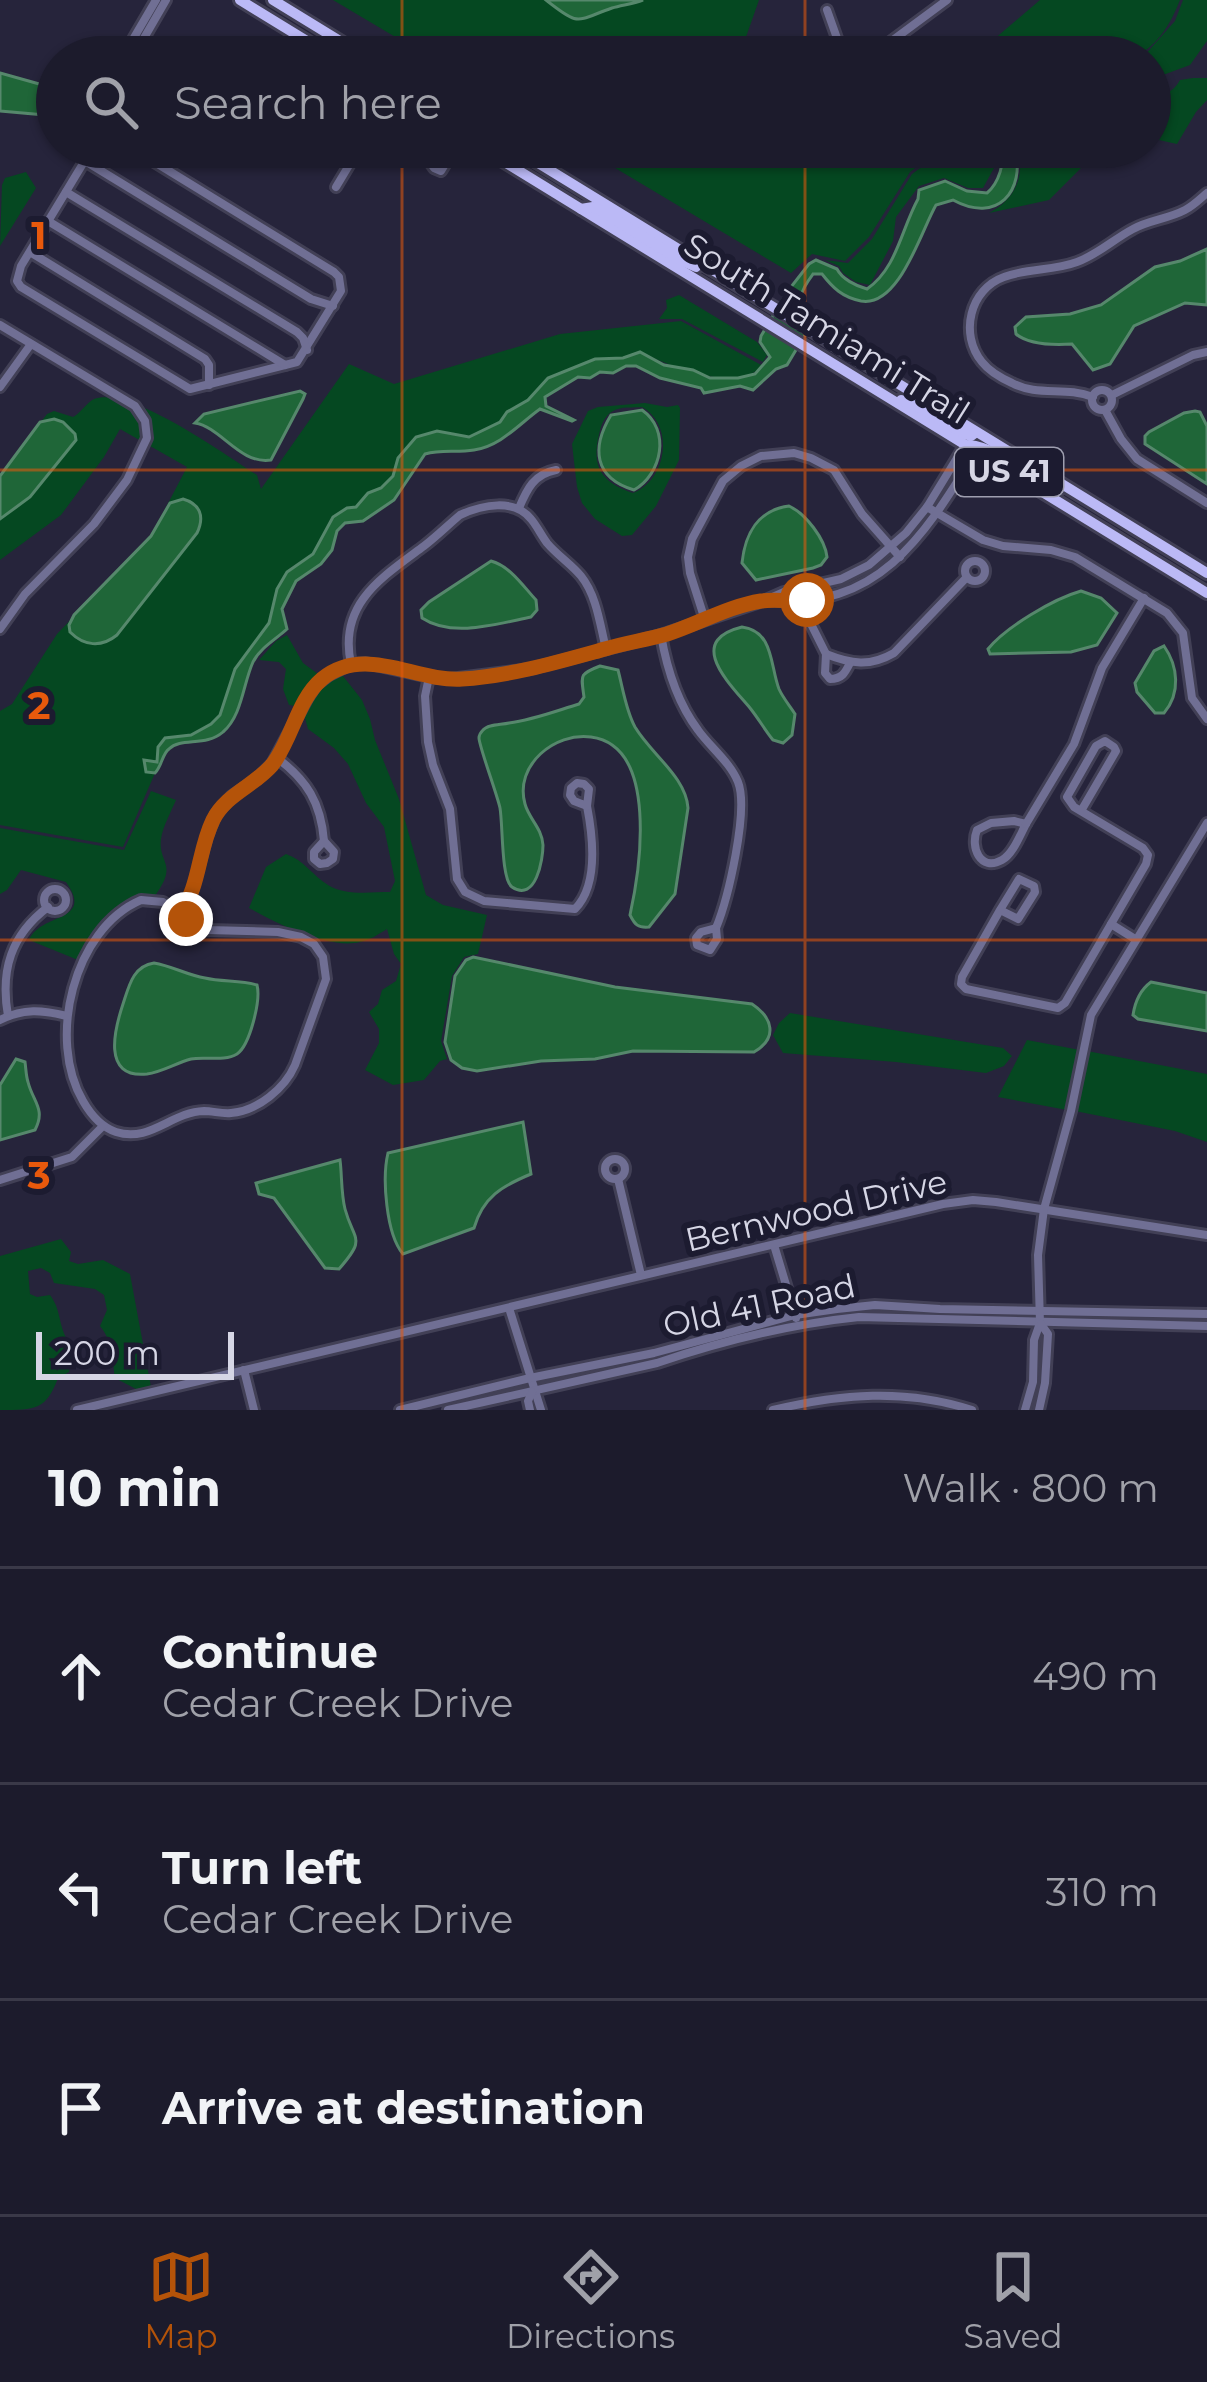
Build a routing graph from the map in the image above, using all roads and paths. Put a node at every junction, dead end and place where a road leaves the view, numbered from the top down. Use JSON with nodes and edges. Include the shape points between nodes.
{"nodes":[{"id":1,"x":155,"y":0,"type":"edge"},
{"id":2,"x":166,"y":0,"type":"edge"},
{"id":3,"x":240,"y":0,"type":"edge"},
{"id":4,"x":273,"y":0,"type":"edge"},
{"id":5,"x":947,"y":0,"type":"edge"},
{"id":6,"x":827,"y":10,"type":"dead end"},
{"id":7,"x":134,"y":36,"type":"edge"},
{"id":8,"x":143,"y":36,"type":"edge"},
{"id":9,"x":299,"y":36,"type":"edge"},
{"id":10,"x":331,"y":36,"type":"edge"},
{"id":11,"x":836,"y":36,"type":"edge"},
{"id":12,"x":898,"y":36,"type":"edge"},
{"id":13,"x":81,"y":168,"type":"edge"},
{"id":14,"x":96,"y":168,"type":"edge"},
{"id":15,"x":164,"y":168,"type":"edge"},
{"id":16,"x":347,"y":168,"type":"edge"},
{"id":17,"x":514,"y":168,"type":"edge"},
{"id":18,"x":546,"y":168,"type":"edge"},
{"id":19,"x":336,"y":187,"type":"dead end"},
{"id":20,"x":66,"y":191,"type":"junction"},
{"id":21,"x":1207,"y":193,"type":"edge"},
{"id":22,"x":581,"y":209,"type":"junction"},
{"id":23,"x":48,"y":221,"type":"junction"},
{"id":24,"x":30,"y":252,"type":"junction"},
{"id":25,"x":732,"y":282,"type":"junction"},
{"id":26,"x":333,"y":305,"type":"junction"},
{"id":27,"x":0,"y":325,"type":"edge"},
{"id":28,"x":31,"y":344,"type":"junction"},
{"id":29,"x":307,"y":350,"type":"junction"},
{"id":30,"x":1207,"y":352,"type":"edge"},
{"id":31,"x":286,"y":366,"type":"junction"},
{"id":32,"x":209,"y":385,"type":"junction"},
{"id":33,"x":0,"y":387,"type":"edge"},
{"id":34,"x":876,"y":390,"type":"junction"},
{"id":35,"x":1112,"y":395,"type":"junction"},
{"id":36,"x":1093,"y":397,"type":"junction"},
{"id":37,"x":1105,"y":410,"type":"junction"},
{"id":38,"x":976,"y":432,"type":"junction"},
{"id":39,"x":970,"y":448,"type":"junction"},
{"id":40,"x":556,"y":470,"type":"dead end"},
{"id":41,"x":1090,"y":502,"type":"junction"},
{"id":42,"x":1207,"y":503,"type":"edge"},
{"id":43,"x":927,"y":507,"type":"junction"},
{"id":44,"x":519,"y":508,"type":"junction"},
{"id":45,"x":937,"y":513,"type":"junction"},
{"id":46,"x":891,"y":548,"type":"junction"},
{"id":47,"x":900,"y":557,"type":"junction"},
{"id":48,"x":1207,"y":573,"type":"edge"},
{"id":49,"x":967,"y":578,"type":"dead end"},
{"id":50,"x":806,"y":588,"type":"junction"},
{"id":51,"x":1207,"y":593,"type":"edge"},
{"id":52,"x":1144,"y":598,"type":"junction"},
{"id":53,"x":766,"y":600,"type":"junction"},
{"id":54,"x":807,"y":600,"type":"junction"},
{"id":55,"x":705,"y":620,"type":"junction"},
{"id":56,"x":0,"y":629,"type":"edge"},
{"id":57,"x":661,"y":635,"type":"junction"},
{"id":58,"x":606,"y":649,"type":"junction"},
{"id":59,"x":826,"y":654,"type":"junction"},
{"id":60,"x":850,"y":663,"type":"junction"},
{"id":61,"x":351,"y":664,"type":"junction"},
{"id":62,"x":428,"y":677,"type":"junction"},
{"id":63,"x":1207,"y":719,"type":"edge"},
{"id":64,"x":277,"y":758,"type":"junction"},
{"id":65,"x":587,"y":806,"type":"dead end"},
{"id":66,"x":1081,"y":811,"type":"junction"},
{"id":67,"x":1207,"y":823,"type":"edge"},
{"id":68,"x":1026,"y":824,"type":"junction"},
{"id":69,"x":324,"y":841,"type":"dead end"},
{"id":70,"x":48,"y":908,"type":"dead end"},
{"id":71,"x":1000,"y":910,"type":"junction"},
{"id":72,"x":180,"y":914,"type":"junction"},
{"id":73,"x":1111,"y":924,"type":"junction"},
{"id":74,"x":716,"y":928,"type":"dead end"},
{"id":75,"x":1135,"y":939,"type":"junction"},
{"id":76,"x":67,"y":1016,"type":"junction"},
{"id":77,"x":4,"y":1018,"type":"edge"},
{"id":78,"x":104,"y":1126,"type":"junction"},
{"id":79,"x":618,"y":1179,"type":"dead end"},
{"id":80,"x":0,"y":1180,"type":"edge"},
{"id":81,"x":1044,"y":1209,"type":"junction"},
{"id":82,"x":1207,"y":1235,"type":"edge"},
{"id":83,"x":774,"y":1245,"type":"junction"},
{"id":84,"x":640,"y":1275,"type":"junction"},
{"id":85,"x":509,"y":1308,"type":"junction"},
{"id":86,"x":1041,"y":1311,"type":"junction"},
{"id":87,"x":1207,"y":1314,"type":"edge"},
{"id":88,"x":797,"y":1320,"type":"junction"},
{"id":89,"x":1040,"y":1323,"type":"junction"},
{"id":90,"x":1207,"y":1326,"type":"edge"},
{"id":91,"x":244,"y":1370,"type":"junction"},
{"id":92,"x":530,"y":1378,"type":"junction"},
{"id":93,"x":533,"y":1390,"type":"junction"},
{"id":94,"x":77,"y":1410,"type":"edge"},
{"id":95,"x":254,"y":1410,"type":"edge"},
{"id":96,"x":400,"y":1410,"type":"edge"},
{"id":97,"x":448,"y":1410,"type":"edge"},
{"id":98,"x":530,"y":1410,"type":"edge"},
{"id":99,"x":541,"y":1410,"type":"edge"},
{"id":100,"x":773,"y":1410,"type":"edge"},
{"id":101,"x":972,"y":1410,"type":"edge"},
{"id":102,"x":1025,"y":1410,"type":"edge"},
{"id":103,"x":1039,"y":1410,"type":"edge"}],
"edges":[{"from":1,"to":7,"type":"street"},
{"from":2,"to":8,"type":"street"},
{"from":3,"to":9,"type":"main road"},
{"from":4,"to":10,"type":"main road"},
{"from":5,"to":12,"type":"street"},
{"from":6,"to":11,"type":"street"},
{"from":13,"to":20,"type":"street"},
{"from":14,"to":26,"type":"street"},
{"from":15,"to":26,"type":"street","via":[[334,272],[342,284]]},
{"from":16,"to":19,"type":"street"},
{"from":17,"to":22,"type":"main road","name":"South Tamiami Trail","number":"US 41"},
{"from":18,"to":25,"type":"main road","name":"South Tamiami Trail","number":"US 41"},
{"from":20,"to":23,"type":"street"},
{"from":20,"to":29,"type":"street","via":[[297,332]]},
{"from":21,"to":36,"type":"street","via":[[1084,259],[1002,277],[976,300],[970,337],[985,365],[1032,392]]},
{"from":22,"to":25,"type":"main road","via":[[600,210]]},
{"from":22,"to":34,"type":"main road","name":"South Tamiami Trail","number":"US 41"},
{"from":23,"to":24,"type":"street"},
{"from":23,"to":31,"type":"street"},
{"from":24,"to":32,"type":"street","via":[[205,359]]},
{"from":24,"to":32,"type":"street","via":[[18,273],[21,287],[182,386]]},
{"from":25,"to":38,"type":"main road","name":"South Tamiami Trail","number":"US 41"},
{"from":26,"to":29,"type":"street"},
{"from":27,"to":28,"type":"street"},
{"from":28,"to":33,"type":"street"},
{"from":28,"to":56,"type":"street","via":[[135,406],[147,438],[110,506]]},
{"from":29,"to":31,"type":"street"},
{"from":30,"to":35,"type":"street"},
{"from":31,"to":32,"type":"street"},
{"from":34,"to":38,"type":"main road","via":[[965,434]]},
{"from":34,"to":39,"type":"main road","name":"South Tamiami Trail","number":"US 41"},
{"from":35,"to":36,"type":"street","via":[[1102,389]]},
{"from":35,"to":37,"type":"street"},
{"from":36,"to":37,"type":"street"},
{"from":37,"to":42,"type":"street","via":[[1137,459]]},
{"from":38,"to":41,"type":"main road","name":"South Tamiami Trail","number":"US 41"},
{"from":39,"to":41,"type":"main road","via":[[989,449]]},
{"from":39,"to":43,"type":"street"},
{"from":39,"to":45,"type":"street"},
{"from":39,"to":51,"type":"main road","name":"South Tamiami Trail","number":"US 41"},
{"from":40,"to":44,"type":"street","via":[[534,480]]},
{"from":41,"to":48,"type":"main road","name":"South Tamiami Trail","number":"US 41"},
{"from":43,"to":45,"type":"street"},
{"from":43,"to":46,"type":"street"},
{"from":44,"to":58,"type":"street","via":[[588,586]]},
{"from":44,"to":61,"type":"street","via":[[466,512],[386,573],[351,618]]},
{"from":45,"to":47,"type":"street"},
{"from":45,"to":52,"type":"street","via":[[983,540],[1076,557]]},
{"from":46,"to":47,"type":"street"},
{"from":46,"to":50,"type":"street","via":[[855,573]]},
{"from":46,"to":55,"type":"street","via":[[834,470],[794,453],[761,456],[726,478],[692,539],[690,573]]},
{"from":47,"to":54,"type":"street","via":[[855,587]]},
{"from":49,"to":60,"type":"street","via":[[894,653]]},
{"from":50,"to":53,"type":"street"},
{"from":50,"to":54,"type":"street"},
{"from":52,"to":63,"type":"street","via":[[1179,625],[1192,698]]},
{"from":52,"to":68,"type":"street"},
{"from":53,"to":54,"type":"street"},
{"from":53,"to":55,"type":"street"},
{"from":54,"to":59,"type":"street"},
{"from":55,"to":57,"type":"street"},
{"from":57,"to":58,"type":"street"},
{"from":57,"to":74,"type":"street","via":[[680,701],[742,797]]},
{"from":58,"to":62,"type":"street","via":[[530,669]]},
{"from":59,"to":60,"type":"street"},
{"from":59,"to":60,"type":"street","via":[[830,679]]},
{"from":61,"to":62,"type":"street"},
{"from":61,"to":64,"type":"street","via":[[316,685]]},
{"from":62,"to":65,"type":"street","via":[[429,749],[450,809],[457,879],[470,896],[575,909],[593,849]]},
{"from":64,"to":69,"type":"street","via":[[310,789]]},
{"from":64,"to":72,"type":"street","via":[[216,814]]},
{"from":66,"to":66,"type":"street","via":[[1067,795],[1105,741],[1116,752]]},
{"from":66,"to":73,"type":"street","via":[[1148,854]]},
{"from":67,"to":75,"type":"street"},
{"from":68,"to":68,"type":"street","via":[[999,862],[976,853],[973,837],[984,825]]},
{"from":70,"to":77,"type":"street","via":[[12,946]]},
{"from":71,"to":71,"type":"street","via":[[1018,919],[1034,886],[1018,879]]},
{"from":71,"to":73,"type":"street","via":[[962,986],[1056,1008]]},
{"from":72,"to":76,"type":"street","via":[[149,899],[117,916],[82,966]]},
{"from":72,"to":78,"type":"street","via":[[208,929],[308,940],[323,957],[324,987],[292,1072],[259,1103],[186,1114],[138,1135]]},
{"from":73,"to":75,"type":"street"},
{"from":75,"to":81,"type":"street","via":[[1091,1015]]},
{"from":76,"to":77,"type":"street","via":[[27,1010]]},
{"from":76,"to":78,"type":"street","via":[[71,1075]]},
{"from":78,"to":80,"type":"street","via":[[72,1157]]},
{"from":79,"to":84,"type":"street"},
{"from":81,"to":82,"type":"street","name":"Bernwood Drive"},
{"from":81,"to":83,"type":"street","name":"Bernwood Drive","via":[[958,1202]]},
{"from":81,"to":86,"type":"street"},
{"from":83,"to":84,"type":"street","name":"Bernwood Drive"},
{"from":83,"to":88,"type":"street"},
{"from":84,"to":85,"type":"street","name":"Bernwood Drive"},
{"from":85,"to":91,"type":"street","name":"Bernwood Drive"},
{"from":85,"to":92,"type":"street"},
{"from":86,"to":87,"type":"street","name":"Old 41 Road"},
{"from":86,"to":88,"type":"street","name":"Old 41 Road","via":[[875,1305]]},
{"from":86,"to":89,"type":"street"},
{"from":88,"to":89,"type":"street","name":"Old 41 Road"},
{"from":88,"to":92,"type":"street","name":"Old 41 Road"},
{"from":88,"to":93,"type":"street","name":"Old 41 Road"},
{"from":89,"to":90,"type":"street","name":"Old 41 Road"},
{"from":89,"to":102,"type":"street"},
{"from":89,"to":103,"type":"street","via":[[1048,1334]]},
{"from":91,"to":94,"type":"street","name":"Bernwood Drive"},
{"from":91,"to":95,"type":"street"},
{"from":92,"to":93,"type":"street"},
{"from":92,"to":96,"type":"street","name":"Old 41 Road"},
{"from":93,"to":97,"type":"street","name":"Old 41 Road"},
{"from":93,"to":98,"type":"street"},
{"from":93,"to":99,"type":"street"},
{"from":100,"to":101,"type":"street","via":[[858,1395]]}]}
